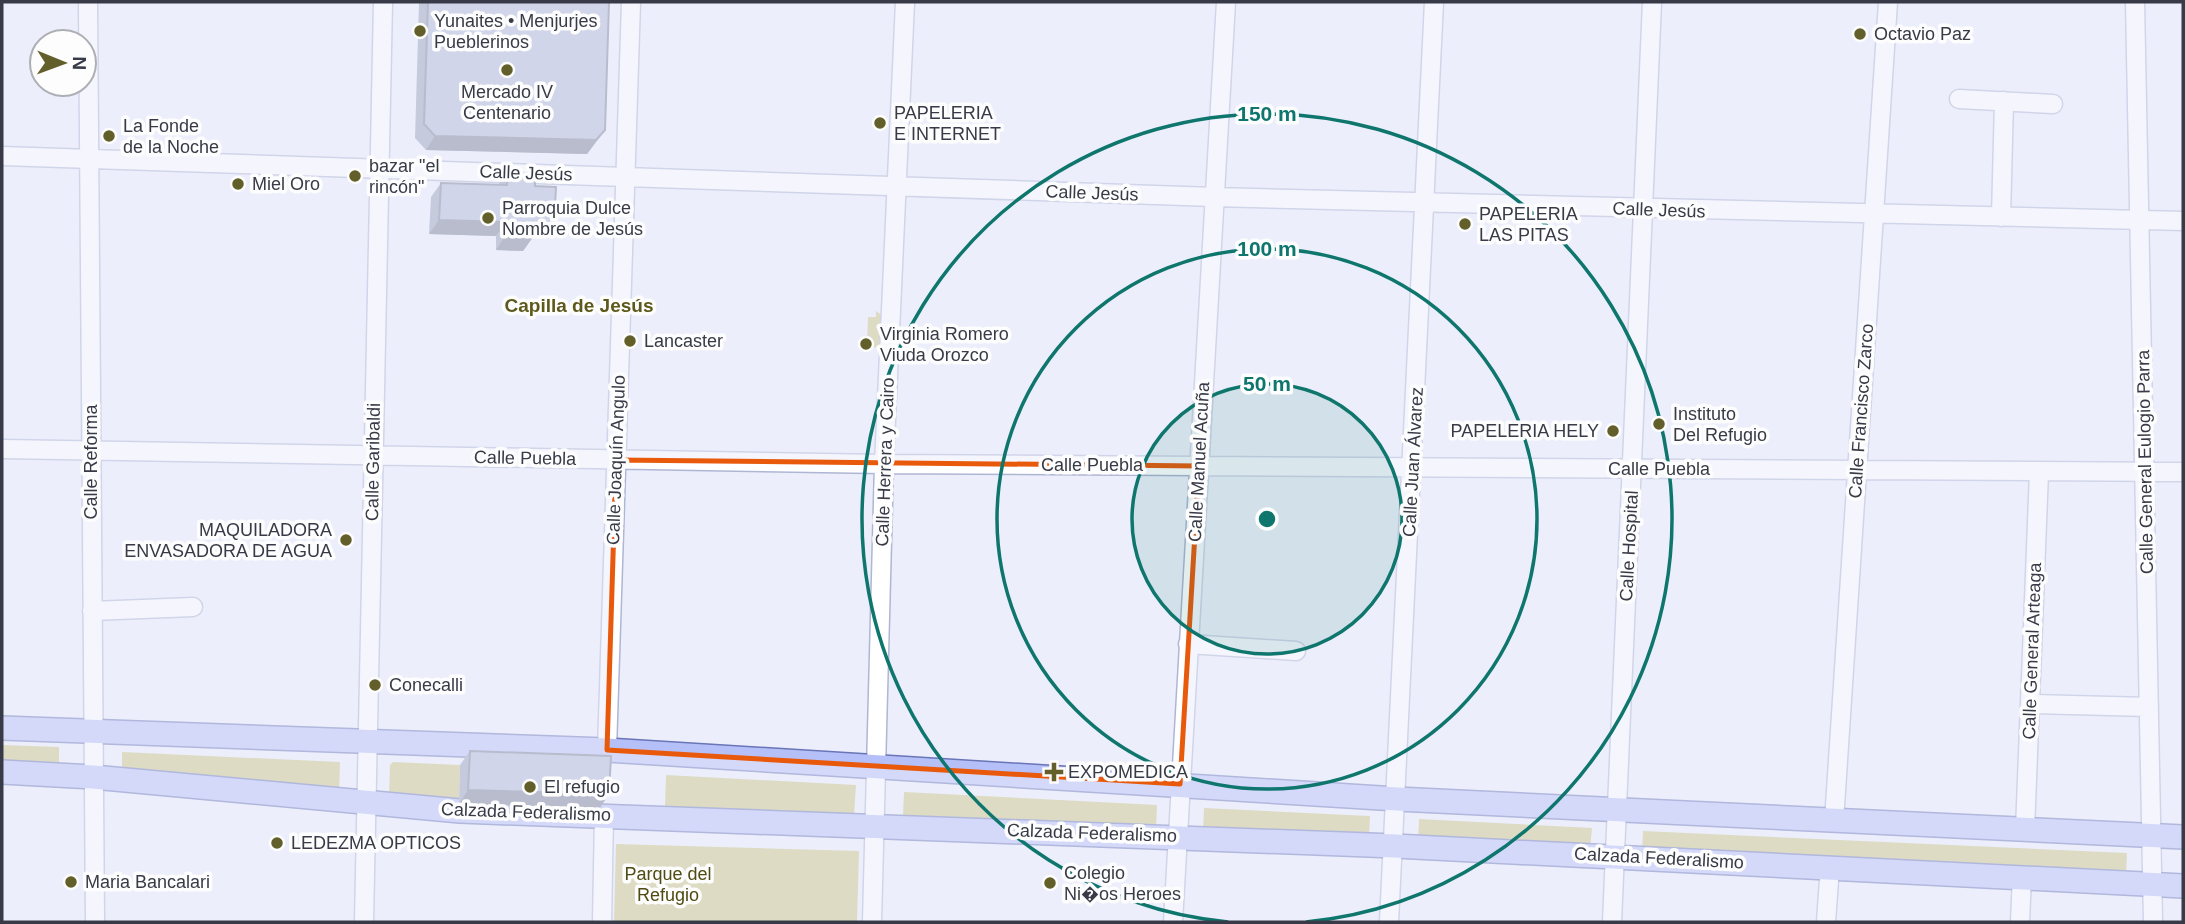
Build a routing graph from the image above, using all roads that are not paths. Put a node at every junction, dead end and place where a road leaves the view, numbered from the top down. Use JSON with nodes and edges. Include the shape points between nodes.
{"nodes":[{"id":1,"x":88,"y":2,"type":"edge"},
{"id":2,"x":383,"y":2,"type":"edge"},
{"id":3,"x":631,"y":2,"type":"edge"},
{"id":4,"x":905,"y":2,"type":"edge"},
{"id":5,"x":1226,"y":2,"type":"edge"},
{"id":6,"x":1434,"y":2,"type":"edge"},
{"id":7,"x":1652,"y":2,"type":"edge"},
{"id":8,"x":1888,"y":2,"type":"edge"},
{"id":9,"x":2135,"y":2,"type":"edge"},
{"id":10,"x":1959,"y":99,"type":"dead end"},
{"id":11,"x":2004,"y":101,"type":"junction"},
{"id":12,"x":2053,"y":104,"type":"dead end"},
{"id":13,"x":2,"y":156,"type":"edge"},
{"id":14,"x":89,"y":158,"type":"junction"},
{"id":15,"x":380,"y":167,"type":"junction"},
{"id":16,"x":626,"y":177,"type":"junction"},
{"id":17,"x":896,"y":186,"type":"junction"},
{"id":18,"x":1214,"y":197,"type":"junction"},
{"id":19,"x":1425,"y":202,"type":"junction"},
{"id":20,"x":1643,"y":209,"type":"junction"},
{"id":21,"x":1874,"y":214,"type":"junction"},
{"id":22,"x":2001,"y":217,"type":"junction"},
{"id":23,"x":2141,"y":220,"type":"junction"},
{"id":24,"x":2183,"y":221,"type":"edge"},
{"id":25,"x":2,"y":449,"type":"edge"},
{"id":26,"x":91,"y":450,"type":"junction"},
{"id":27,"x":373,"y":455,"type":"junction"},
{"id":28,"x":617,"y":460,"type":"junction"},
{"id":29,"x":884,"y":464,"type":"junction"},
{"id":30,"x":1199,"y":466,"type":"junction"},
{"id":31,"x":1413,"y":467,"type":"junction"},
{"id":32,"x":1633,"y":469,"type":"junction"},
{"id":33,"x":1858,"y":470,"type":"junction"},
{"id":34,"x":2039,"y":472,"type":"junction"},
{"id":35,"x":2146,"y":472,"type":"junction"},
{"id":36,"x":2183,"y":472,"type":"edge"},
{"id":37,"x":192,"y":607,"type":"dead end"},
{"id":38,"x":92,"y":611,"type":"junction"},
{"id":39,"x":1188,"y":644,"type":"junction"},
{"id":40,"x":1296,"y":651,"type":"dead end"},
{"id":41,"x":2030,"y":704,"type":"junction"},
{"id":42,"x":2149,"y":706,"type":"junction"},
{"id":43,"x":2,"y":728,"type":"edge"},
{"id":44,"x":93,"y":734,"type":"junction"},
{"id":45,"x":366,"y":742,"type":"junction"},
{"id":46,"x":607,"y":750,"type":"junction"},
{"id":47,"x":876,"y":766,"type":"junction"},
{"id":48,"x":2,"y":772,"type":"edge"},
{"id":49,"x":93,"y":778,"type":"junction"},
{"id":50,"x":1180,"y":784,"type":"junction"},
{"id":51,"x":1397,"y":799,"type":"junction"},
{"id":52,"x":365,"y":804,"type":"junction"},
{"id":53,"x":1617,"y":811,"type":"junction"},
{"id":54,"x":604,"y":815,"type":"junction"},
{"id":55,"x":1833,"y":821,"type":"junction"},
{"id":56,"x":874,"y":825,"type":"junction"},
{"id":57,"x":2025,"y":830,"type":"junction"},
{"id":58,"x":2152,"y":835,"type":"junction"},
{"id":59,"x":1177,"y":837,"type":"junction"},
{"id":60,"x":2183,"y":837,"type":"edge"},
{"id":61,"x":1395,"y":846,"type":"junction"},
{"id":62,"x":1615,"y":856,"type":"junction"},
{"id":63,"x":1830,"y":866,"type":"junction"},
{"id":64,"x":2022,"y":876,"type":"junction"},
{"id":65,"x":2152,"y":885,"type":"junction"},
{"id":66,"x":2183,"y":886,"type":"edge"},
{"id":67,"x":95,"y":922,"type":"edge"},
{"id":68,"x":364,"y":922,"type":"edge"},
{"id":69,"x":602,"y":922,"type":"edge"},
{"id":70,"x":872,"y":922,"type":"edge"},
{"id":71,"x":1173,"y":922,"type":"edge"},
{"id":72,"x":1389,"y":922,"type":"edge"},
{"id":73,"x":1612,"y":922,"type":"edge"},
{"id":74,"x":1826,"y":922,"type":"edge"},
{"id":75,"x":2020,"y":922,"type":"edge"},
{"id":76,"x":2153,"y":922,"type":"edge"}],
"edges":[{"from":1,"to":14,"type":"street","name":"Calle Reforma"},
{"from":2,"to":15,"type":"street","name":"Calle Garibaldi"},
{"from":3,"to":16,"type":"street","name":"Calle Joaquín Angulo"},
{"from":4,"to":17,"type":"street","name":"Calle Herrera y Cairo"},
{"from":5,"to":18,"type":"street","name":"Calle Manuel Acuña"},
{"from":6,"to":19,"type":"street","name":"Calle Juan Álvarez"},
{"from":7,"to":20,"type":"street","name":"Calle Hospital"},
{"from":8,"to":21,"type":"street","name":"Calle Francisco Zarco"},
{"from":9,"to":23,"type":"street","name":"Calle General Eulogio Parra"},
{"from":10,"to":11,"type":"street"},
{"from":11,"to":12,"type":"street"},
{"from":11,"to":22,"type":"street"},
{"from":13,"to":14,"type":"street","name":"Calle Jesús"},
{"from":14,"to":15,"type":"street","name":"Calle Jesús"},
{"from":14,"to":26,"type":"street","name":"Calle Reforma"},
{"from":15,"to":16,"type":"street","name":"Calle Jesús"},
{"from":15,"to":27,"type":"street","name":"Calle Garibaldi"},
{"from":16,"to":17,"type":"street","name":"Calle Jesús"},
{"from":16,"to":28,"type":"street","name":"Calle Joaquín Angulo"},
{"from":17,"to":18,"type":"street","name":"Calle Jesús"},
{"from":17,"to":29,"type":"street","name":"Calle Herrera y Cairo"},
{"from":18,"to":19,"type":"street","name":"Calle Jesús"},
{"from":18,"to":30,"type":"street","name":"Calle Manuel Acuña"},
{"from":19,"to":20,"type":"street","name":"Calle Jesús"},
{"from":19,"to":31,"type":"street","name":"Calle Juan Álvarez"},
{"from":20,"to":21,"type":"street","name":"Calle Jesús"},
{"from":20,"to":32,"type":"street","name":"Calle Hospital"},
{"from":21,"to":22,"type":"street","name":"Calle Jesús"},
{"from":21,"to":33,"type":"street","name":"Calle Francisco Zarco"},
{"from":22,"to":23,"type":"street","name":"Calle Jesús"},
{"from":23,"to":24,"type":"street","name":"Calle Jesús"},
{"from":23,"to":35,"type":"street","name":"Calle General Eulogio Parra"},
{"from":25,"to":26,"type":"street","name":"Calle Puebla"},
{"from":26,"to":27,"type":"street","name":"Calle Puebla"},
{"from":26,"to":38,"type":"street","name":"Calle Reforma"},
{"from":27,"to":28,"type":"street","name":"Calle Puebla"},
{"from":27,"to":45,"type":"street","name":"Calle Garibaldi"},
{"from":28,"to":29,"type":"street","name":"Calle Puebla"},
{"from":28,"to":46,"type":"street","name":"Calle Joaquín Angulo"},
{"from":29,"to":30,"type":"street","name":"Calle Puebla"},
{"from":29,"to":47,"type":"street","name":"Calle Herrera y Cairo"},
{"from":30,"to":31,"type":"street","name":"Calle Puebla"},
{"from":30,"to":39,"type":"street","name":"Calle Manuel Acuña"},
{"from":31,"to":32,"type":"street","name":"Calle Puebla"},
{"from":31,"to":51,"type":"street","name":"Calle Juan Álvarez"},
{"from":32,"to":33,"type":"street","name":"Calle Puebla"},
{"from":32,"to":53,"type":"street","name":"Calle Hospital"},
{"from":33,"to":34,"type":"street","name":"Calle Puebla"},
{"from":33,"to":55,"type":"street","name":"Calle Francisco Zarco"},
{"from":34,"to":35,"type":"street","name":"Calle Puebla"},
{"from":34,"to":41,"type":"street","name":"Calle General Arteaga"},
{"from":35,"to":36,"type":"street","name":"Calle Puebla"},
{"from":35,"to":42,"type":"street","name":"Calle General Eulogio Parra"},
{"from":37,"to":38,"type":"street"},
{"from":38,"to":44,"type":"street","name":"Calle Reforma"},
{"from":39,"to":40,"type":"street"},
{"from":39,"to":50,"type":"street","name":"Calle Manuel Acuña"},
{"from":41,"to":42,"type":"street"},
{"from":41,"to":57,"type":"street","name":"Calle General Arteaga"},
{"from":42,"to":58,"type":"street","name":"Calle General Eulogio Parra"},
{"from":43,"to":44,"type":"main road"},
{"from":44,"to":45,"type":"main road"},
{"from":44,"to":49,"type":"street","name":"Calle Reforma"},
{"from":45,"to":46,"type":"main road"},
{"from":45,"to":52,"type":"street","name":"Calle Garibaldi"},
{"from":46,"to":47,"type":"main road"},
{"from":47,"to":50,"type":"main road"},
{"from":47,"to":56,"type":"street","name":"Calle Herrera y Cairo"},
{"from":48,"to":49,"type":"main road","name":"Calzada Federalismo"},
{"from":49,"to":52,"type":"main road","name":"Calzada Federalismo"},
{"from":49,"to":67,"type":"street","name":"Calle Reforma"},
{"from":50,"to":51,"type":"main road"},
{"from":50,"to":59,"type":"street","name":"Calle Manuel Acuña"},
{"from":51,"to":53,"type":"main road"},
{"from":51,"to":61,"type":"street","name":"Calle Juan Álvarez"},
{"from":52,"to":54,"type":"main road","name":"Calzada Federalismo"},
{"from":52,"to":68,"type":"street","name":"Calle Garibaldi"},
{"from":53,"to":55,"type":"main road"},
{"from":53,"to":62,"type":"street","name":"Calle Hospital"},
{"from":54,"to":56,"type":"main road","name":"Calzada Federalismo"},
{"from":54,"to":69,"type":"street"},
{"from":55,"to":57,"type":"main road"},
{"from":56,"to":59,"type":"main road","name":"Calzada Federalismo"},
{"from":56,"to":70,"type":"street","name":"Calle Herrera y Cairo"},
{"from":57,"to":58,"type":"main road"},
{"from":58,"to":60,"type":"main road"},
{"from":58,"to":65,"type":"street","name":"Calle General Eulogio Parra"},
{"from":59,"to":61,"type":"main road","name":"Calzada Federalismo"},
{"from":59,"to":71,"type":"street","name":"Calle Manuel Acuña"},
{"from":61,"to":62,"type":"main road","name":"Calzada Federalismo"},
{"from":61,"to":72,"type":"street","name":"Calle Juan Álvarez"},
{"from":62,"to":63,"type":"main road","name":"Calzada Federalismo"},
{"from":62,"to":73,"type":"street","name":"Calle Hospital"},
{"from":63,"to":64,"type":"main road","name":"Calzada Federalismo"},
{"from":63,"to":74,"type":"street"},
{"from":64,"to":65,"type":"main road","name":"Calzada Federalismo"},
{"from":64,"to":75,"type":"street"},
{"from":65,"to":66,"type":"main road","name":"Calzada Federalismo"},
{"from":65,"to":76,"type":"street","name":"Calle General Eulogio Parra"}]}
